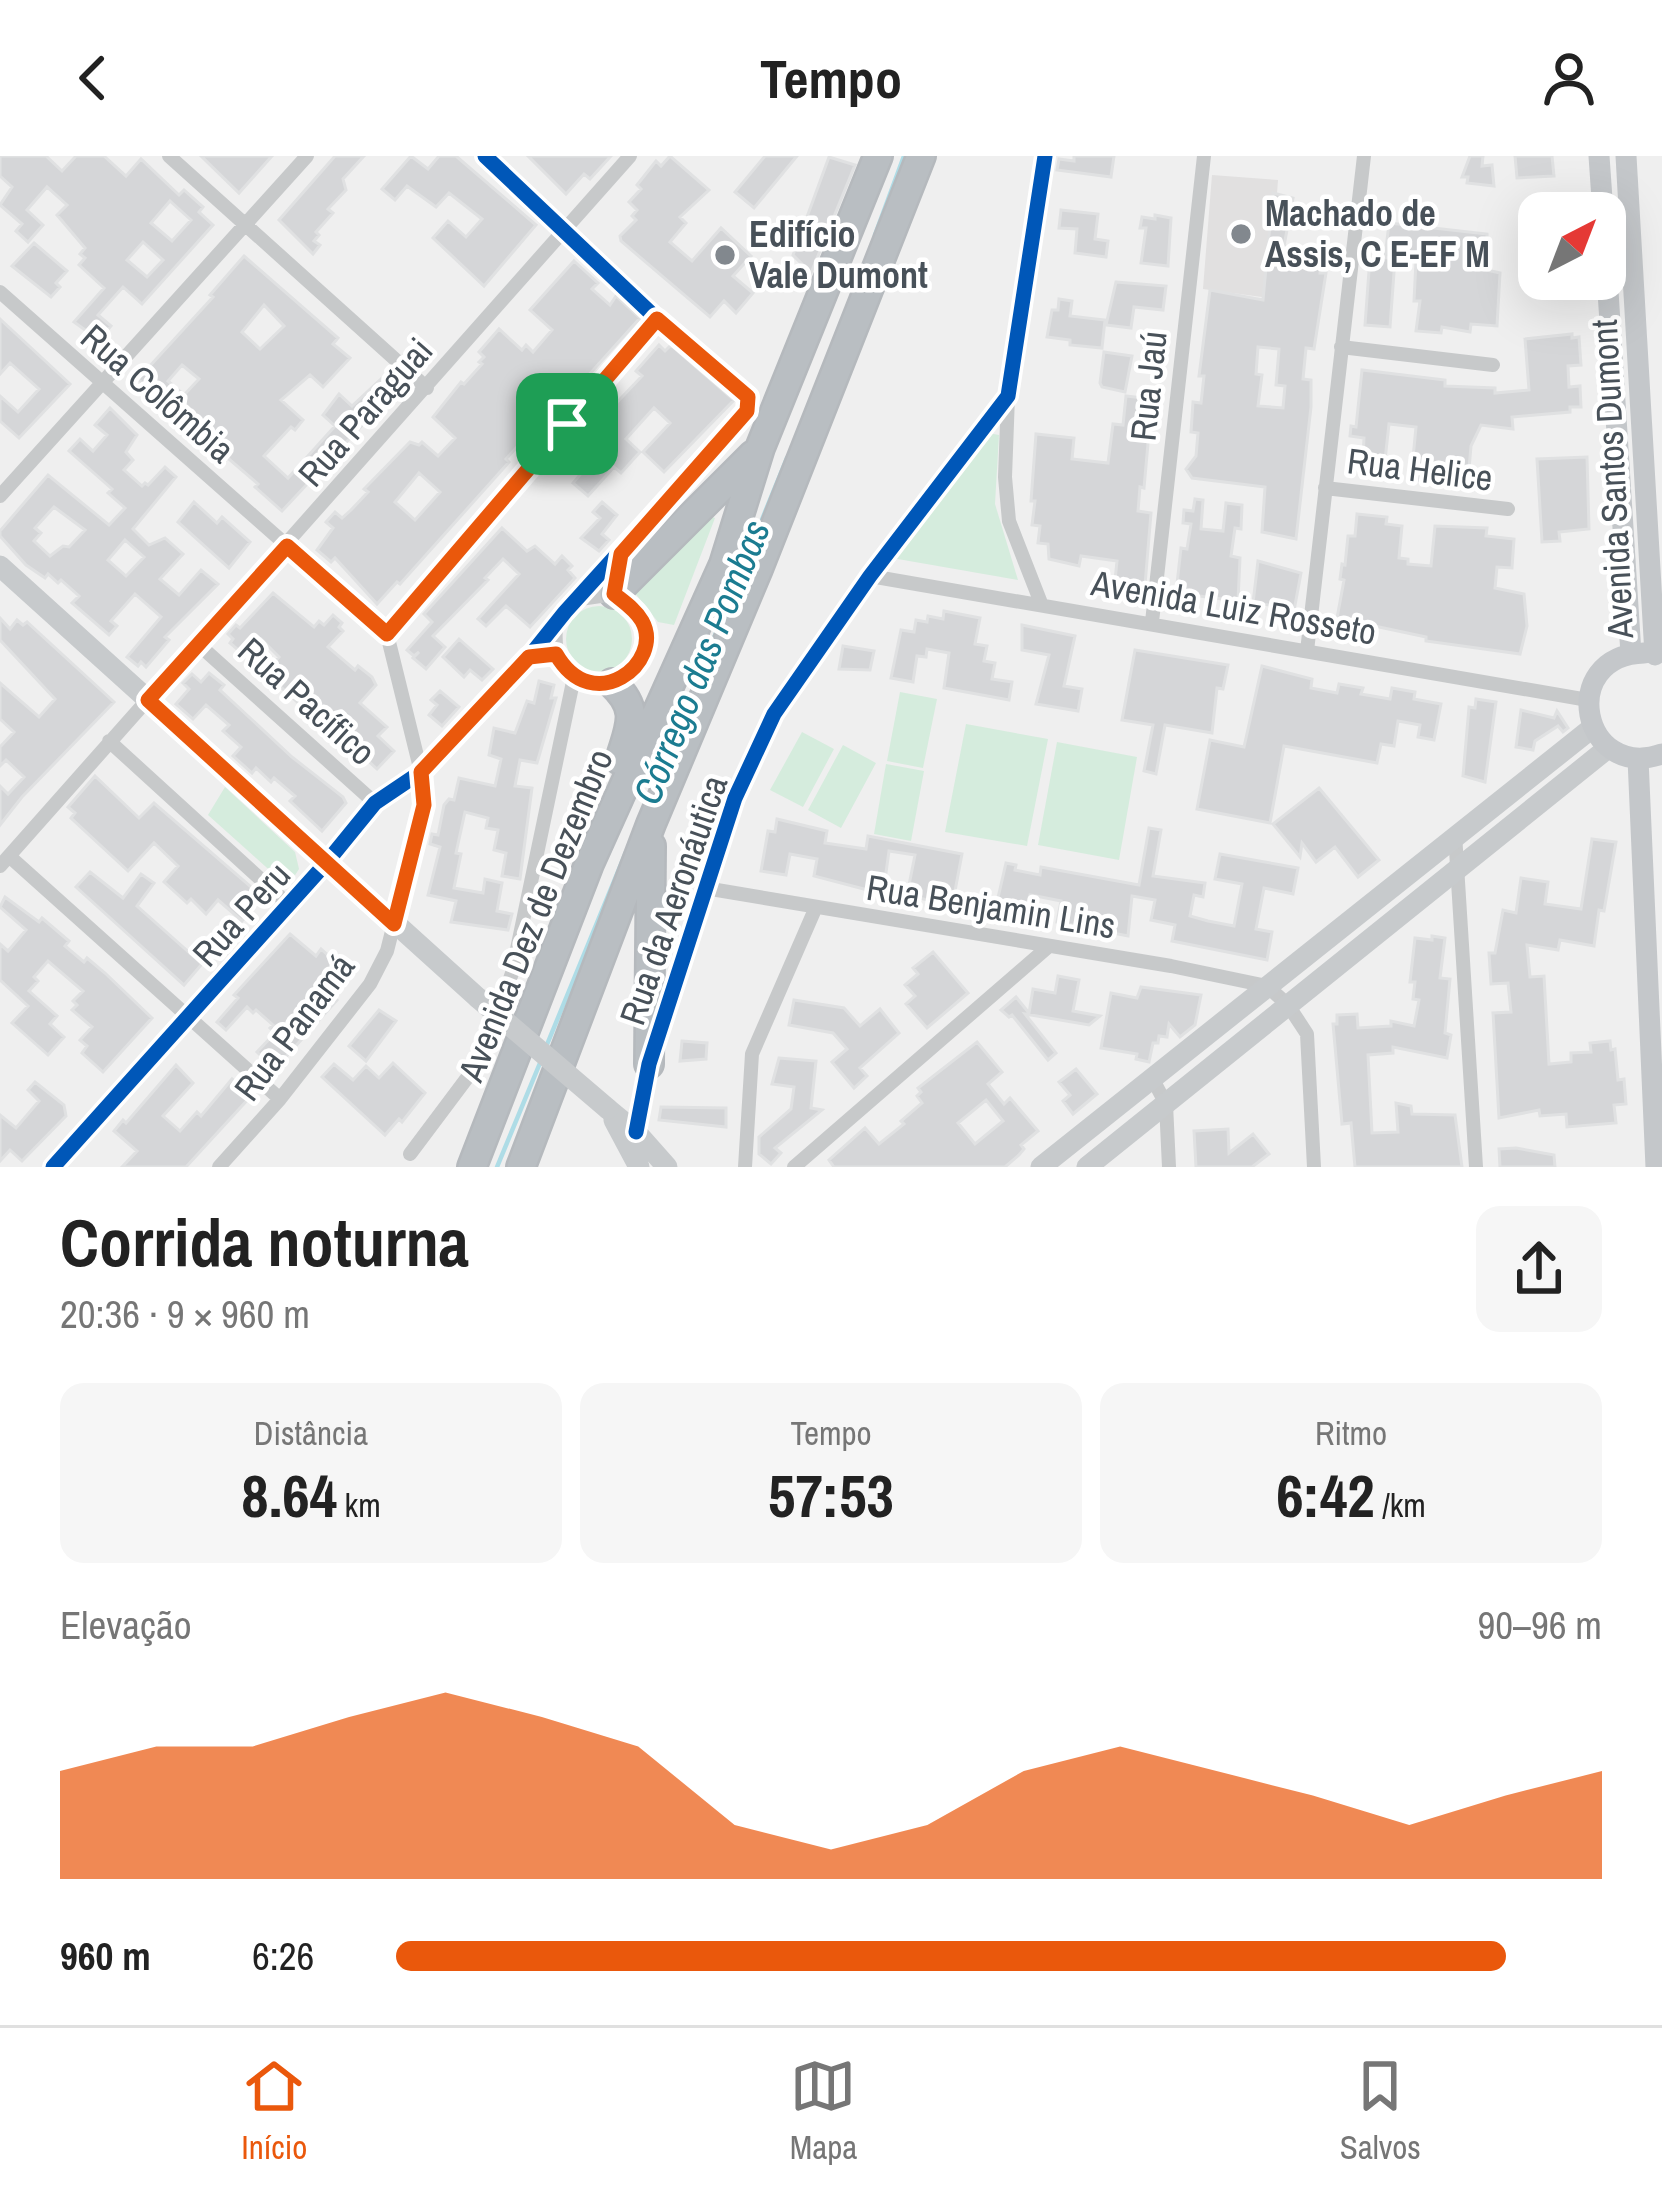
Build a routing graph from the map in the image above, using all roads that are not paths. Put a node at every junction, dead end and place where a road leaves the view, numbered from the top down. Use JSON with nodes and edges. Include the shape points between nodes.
{"nodes":[{"id":1,"x":169,"y":156,"type":"edge"},
{"id":2,"x":307,"y":156,"type":"edge"},
{"id":3,"x":484,"y":156,"type":"edge"},
{"id":4,"x":630,"y":156,"type":"edge"},
{"id":5,"x":878,"y":156,"type":"edge"},
{"id":6,"x":924,"y":156,"type":"edge"},
{"id":7,"x":1045,"y":156,"type":"edge"},
{"id":8,"x":1204,"y":156,"type":"edge"},
{"id":9,"x":1364,"y":156,"type":"edge"},
{"id":10,"x":1599,"y":156,"type":"edge"},
{"id":11,"x":1626,"y":156,"type":"edge"},
{"id":12,"x":1602,"y":192,"type":"edge"},
{"id":13,"x":247,"y":226,"type":"junction"},
{"id":14,"x":563,"y":231,"type":"junction"},
{"id":15,"x":0,"y":292,"type":"edge"},
{"id":16,"x":1609,"y":300,"type":"edge"},
{"id":17,"x":657,"y":319,"type":"junction"},
{"id":18,"x":1341,"y":347,"type":"junction"},
{"id":19,"x":1493,"y":365,"type":"dead end"},
{"id":20,"x":102,"y":384,"type":"junction"},
{"id":21,"x":427,"y":388,"type":"junction"},
{"id":22,"x":1008,"y":396,"type":"junction"},
{"id":23,"x":760,"y":448,"type":"junction"},
{"id":24,"x":1325,"y":488,"type":"junction"},
{"id":25,"x":0,"y":496,"type":"edge"},
{"id":26,"x":1508,"y":509,"type":"dead end"},
{"id":27,"x":287,"y":546,"type":"junction"},
{"id":28,"x":621,"y":554,"type":"junction"},
{"id":29,"x":0,"y":566,"type":"edge"},
{"id":30,"x":869,"y":576,"type":"junction"},
{"id":31,"x":614,"y":594,"type":"junction"},
{"id":32,"x":577,"y":600,"type":"junction"},
{"id":33,"x":1041,"y":603,"type":"junction"},
{"id":34,"x":1152,"y":622,"type":"junction"},
{"id":35,"x":556,"y":627,"type":"junction"},
{"id":36,"x":387,"y":634,"type":"junction"},
{"id":37,"x":198,"y":644,"type":"junction"},
{"id":38,"x":1307,"y":651,"type":"junction"},
{"id":39,"x":556,"y":654,"type":"junction"},
{"id":40,"x":1631,"y":654,"type":"junction"},
{"id":41,"x":529,"y":657,"type":"junction"},
{"id":42,"x":1658,"y":657,"type":"edge"},
{"id":43,"x":574,"y":677,"type":"junction"},
{"id":44,"x":612,"y":683,"type":"junction"},
{"id":45,"x":148,"y":700,"type":"junction"},
{"id":46,"x":1588,"y":700,"type":"junction"},
{"id":47,"x":1592,"y":728,"type":"junction"},
{"id":48,"x":109,"y":741,"type":"junction"},
{"id":49,"x":1608,"y":748,"type":"junction"},
{"id":50,"x":1653,"y":756,"type":"edge"},
{"id":51,"x":421,"y":772,"type":"junction"},
{"id":52,"x":1662,"y":777,"type":"edge"},
{"id":53,"x":1510,"y":791,"type":"junction"},
{"id":54,"x":374,"y":803,"type":"junction"},
{"id":55,"x":1527,"y":814,"type":"junction"},
{"id":56,"x":651,"y":824,"type":"junction"},
{"id":57,"x":1455,"y":835,"type":"junction"},
{"id":58,"x":4,"y":861,"type":"edge"},
{"id":59,"x":327,"y":862,"type":"junction"},
{"id":60,"x":589,"y":864,"type":"junction"},
{"id":61,"x":1458,"y":868,"type":"junction"},
{"id":62,"x":705,"y":888,"type":"junction"},
{"id":63,"x":289,"y":905,"type":"junction"},
{"id":64,"x":816,"y":907,"type":"junction"},
{"id":65,"x":394,"y":924,"type":"junction"},
{"id":66,"x":1048,"y":947,"type":"junction"},
{"id":67,"x":1267,"y":986,"type":"junction"},
{"id":68,"x":1288,"y":1005,"type":"junction"},
{"id":69,"x":188,"y":1018,"type":"junction"},
{"id":70,"x":649,"y":1064,"type":"junction"},
{"id":71,"x":1151,"y":1076,"type":"junction"},
{"id":72,"x":280,"y":1100,"type":"junction"},
{"id":73,"x":1166,"y":1103,"type":"junction"},
{"id":74,"x":608,"y":1109,"type":"junction"},
{"id":75,"x":636,"y":1132,"type":"junction"},
{"id":76,"x":410,"y":1154,"type":"dead end"},
{"id":77,"x":53,"y":1167,"type":"edge"},
{"id":78,"x":220,"y":1167,"type":"edge"},
{"id":79,"x":472,"y":1167,"type":"edge"},
{"id":80,"x":521,"y":1167,"type":"edge"},
{"id":81,"x":639,"y":1167,"type":"edge"},
{"id":82,"x":667,"y":1167,"type":"edge"},
{"id":83,"x":745,"y":1167,"type":"edge"},
{"id":84,"x":794,"y":1167,"type":"edge"},
{"id":85,"x":1041,"y":1167,"type":"edge"},
{"id":86,"x":1087,"y":1167,"type":"edge"},
{"id":87,"x":1169,"y":1167,"type":"edge"},
{"id":88,"x":1314,"y":1167,"type":"edge"},
{"id":89,"x":1476,"y":1167,"type":"edge"},
{"id":90,"x":1656,"y":1167,"type":"edge"}],
"edges":[{"from":1,"to":13,"type":"street"},
{"from":2,"to":13,"type":"street"},
{"from":3,"to":14,"type":"street"},
{"from":4,"to":14,"type":"street","name":"Rua Paraguai"},
{"from":5,"to":23,"type":"highway","name":"Avenida Dez de Dezembro"},
{"from":6,"to":56,"type":"highway","name":"Avenida Dez de Dezembro"},
{"from":7,"to":22,"type":"street"},
{"from":8,"to":34,"type":"street","name":"Rua Jaú"},
{"from":9,"to":18,"type":"street"},
{"from":10,"to":12,"type":"main road"},
{"from":11,"to":42,"type":"main road","name":"Avenida Santos Dumont"},
{"from":13,"to":20,"type":"street"},
{"from":13,"to":21,"type":"street"},
{"from":14,"to":17,"type":"street"},
{"from":14,"to":21,"type":"street","name":"Rua Paraguai"},
{"from":15,"to":20,"type":"street","name":"Rua Colômbia"},
{"from":16,"to":40,"type":"main road","name":"Avenida Santos Dumont"},
{"from":17,"to":28,"type":"street","via":[[748,397],[747,411]]},
{"from":17,"to":36,"type":"street"},
{"from":18,"to":19,"type":"street"},
{"from":18,"to":24,"type":"street"},
{"from":20,"to":25,"type":"street"},
{"from":20,"to":27,"type":"street","name":"Rua Colômbia"},
{"from":21,"to":27,"type":"street","name":"Rua Paraguai"},
{"from":22,"to":30,"type":"street","name":"Rua da Aeronáutica"},
{"from":22,"to":33,"type":"street","via":[[1009,521]]},
{"from":23,"to":31,"type":"highway"},
{"from":23,"to":60,"type":"highway","name":"Avenida Dez de Dezembro","via":[[724,564]]},
{"from":24,"to":26,"type":"street","name":"Rua Helice"},
{"from":24,"to":38,"type":"street"},
{"from":27,"to":36,"type":"street","name":"Rua Colômbia"},
{"from":27,"to":37,"type":"street","name":"Rua Paraguai"},
{"from":28,"to":31,"type":"street"},
{"from":28,"to":32,"type":"street"},
{"from":29,"to":45,"type":"street"},
{"from":30,"to":33,"type":"street","name":"Avenida Luiz Rosseto"},
{"from":30,"to":62,"type":"street","name":"Rua da Aeronáutica","via":[[774,714]]},
{"from":31,"to":32,"type":"street"},
{"from":31,"to":44,"type":"street","via":[[646,632],[635,665]]},
{"from":32,"to":35,"type":"street"},
{"from":33,"to":34,"type":"street","name":"Avenida Luiz Rosseto"},
{"from":34,"to":38,"type":"street","name":"Avenida Luiz Rosseto"},
{"from":35,"to":39,"type":"street"},
{"from":35,"to":41,"type":"street","name":"Rua Peru"},
{"from":36,"to":51,"type":"street"},
{"from":37,"to":45,"type":"street","name":"Rua Paraguai"},
{"from":37,"to":54,"type":"street","name":"Rua Pacífico"},
{"from":38,"to":46,"type":"street","name":"Avenida Luiz Rosseto"},
{"from":39,"to":41,"type":"street"},
{"from":39,"to":43,"type":"street"},
{"from":40,"to":42,"type":"main road"},
{"from":40,"to":46,"type":"main road","via":[[1602,669]]},
{"from":41,"to":51,"type":"street","name":"Rua Peru"},
{"from":43,"to":44,"type":"street"},
{"from":43,"to":76,"type":"street","via":[[512,974],[489,1041]]},
{"from":44,"to":60,"type":"highway","via":[[633,715]]},
{"from":45,"to":48,"type":"street","name":"Rua Paraguai"},
{"from":45,"to":59,"type":"street"},
{"from":46,"to":47,"type":"main road"},
{"from":47,"to":49,"type":"main road"},
{"from":47,"to":53,"type":"street"},
{"from":48,"to":58,"type":"street","name":"Rua Paraguai"},
{"from":48,"to":63,"type":"street"},
{"from":49,"to":50,"type":"main road"},
{"from":49,"to":55,"type":"street"},
{"from":50,"to":52,"type":"main road"},
{"from":50,"to":90,"type":"main road"},
{"from":51,"to":54,"type":"street","name":"Rua Peru"},
{"from":51,"to":65,"type":"street","name":"Rua Panamá","via":[[424,805]]},
{"from":53,"to":55,"type":"street"},
{"from":53,"to":57,"type":"street"},
{"from":54,"to":59,"type":"street","name":"Rua Peru"},
{"from":55,"to":61,"type":"street"},
{"from":56,"to":70,"type":"highway"},
{"from":56,"to":80,"type":"highway","name":"Avenida Dez de Dezembro"},
{"from":57,"to":61,"type":"street"},
{"from":57,"to":67,"type":"street"},
{"from":58,"to":69,"type":"street"},
{"from":59,"to":63,"type":"street","name":"Rua Peru"},
{"from":59,"to":65,"type":"street"},
{"from":60,"to":79,"type":"highway","name":"Avenida Dez de Dezembro"},
{"from":61,"to":68,"type":"street"},
{"from":61,"to":89,"type":"street"},
{"from":62,"to":64,"type":"street","name":"Rua Benjamin Lins"},
{"from":62,"to":70,"type":"street","name":"Rua da Aeronáutica"},
{"from":63,"to":69,"type":"street","name":"Rua Peru"},
{"from":64,"to":66,"type":"street","name":"Rua Benjamin Lins"},
{"from":64,"to":83,"type":"street","via":[[752,1054]]},
{"from":65,"to":72,"type":"street","name":"Rua Panamá","via":[[370,984]]},
{"from":65,"to":74,"type":"street","bridge":true},
{"from":66,"to":67,"type":"street","name":"Rua Benjamin Lins"},
{"from":66,"to":84,"type":"street"},
{"from":67,"to":68,"type":"street"},
{"from":67,"to":71,"type":"street"},
{"from":68,"to":73,"type":"street"},
{"from":68,"to":88,"type":"street","via":[[1307,1034]]},
{"from":69,"to":72,"type":"street"},
{"from":69,"to":77,"type":"street","name":"Rua Peru"},
{"from":70,"to":75,"type":"street","name":"Rua da Aeronáutica"},
{"from":71,"to":73,"type":"street"},
{"from":71,"to":85,"type":"street"},
{"from":72,"to":78,"type":"street","name":"Rua Panamá"},
{"from":73,"to":86,"type":"street"},
{"from":73,"to":87,"type":"street"},
{"from":74,"to":75,"type":"street"},
{"from":74,"to":81,"type":"street"},
{"from":75,"to":82,"type":"street"}]}
